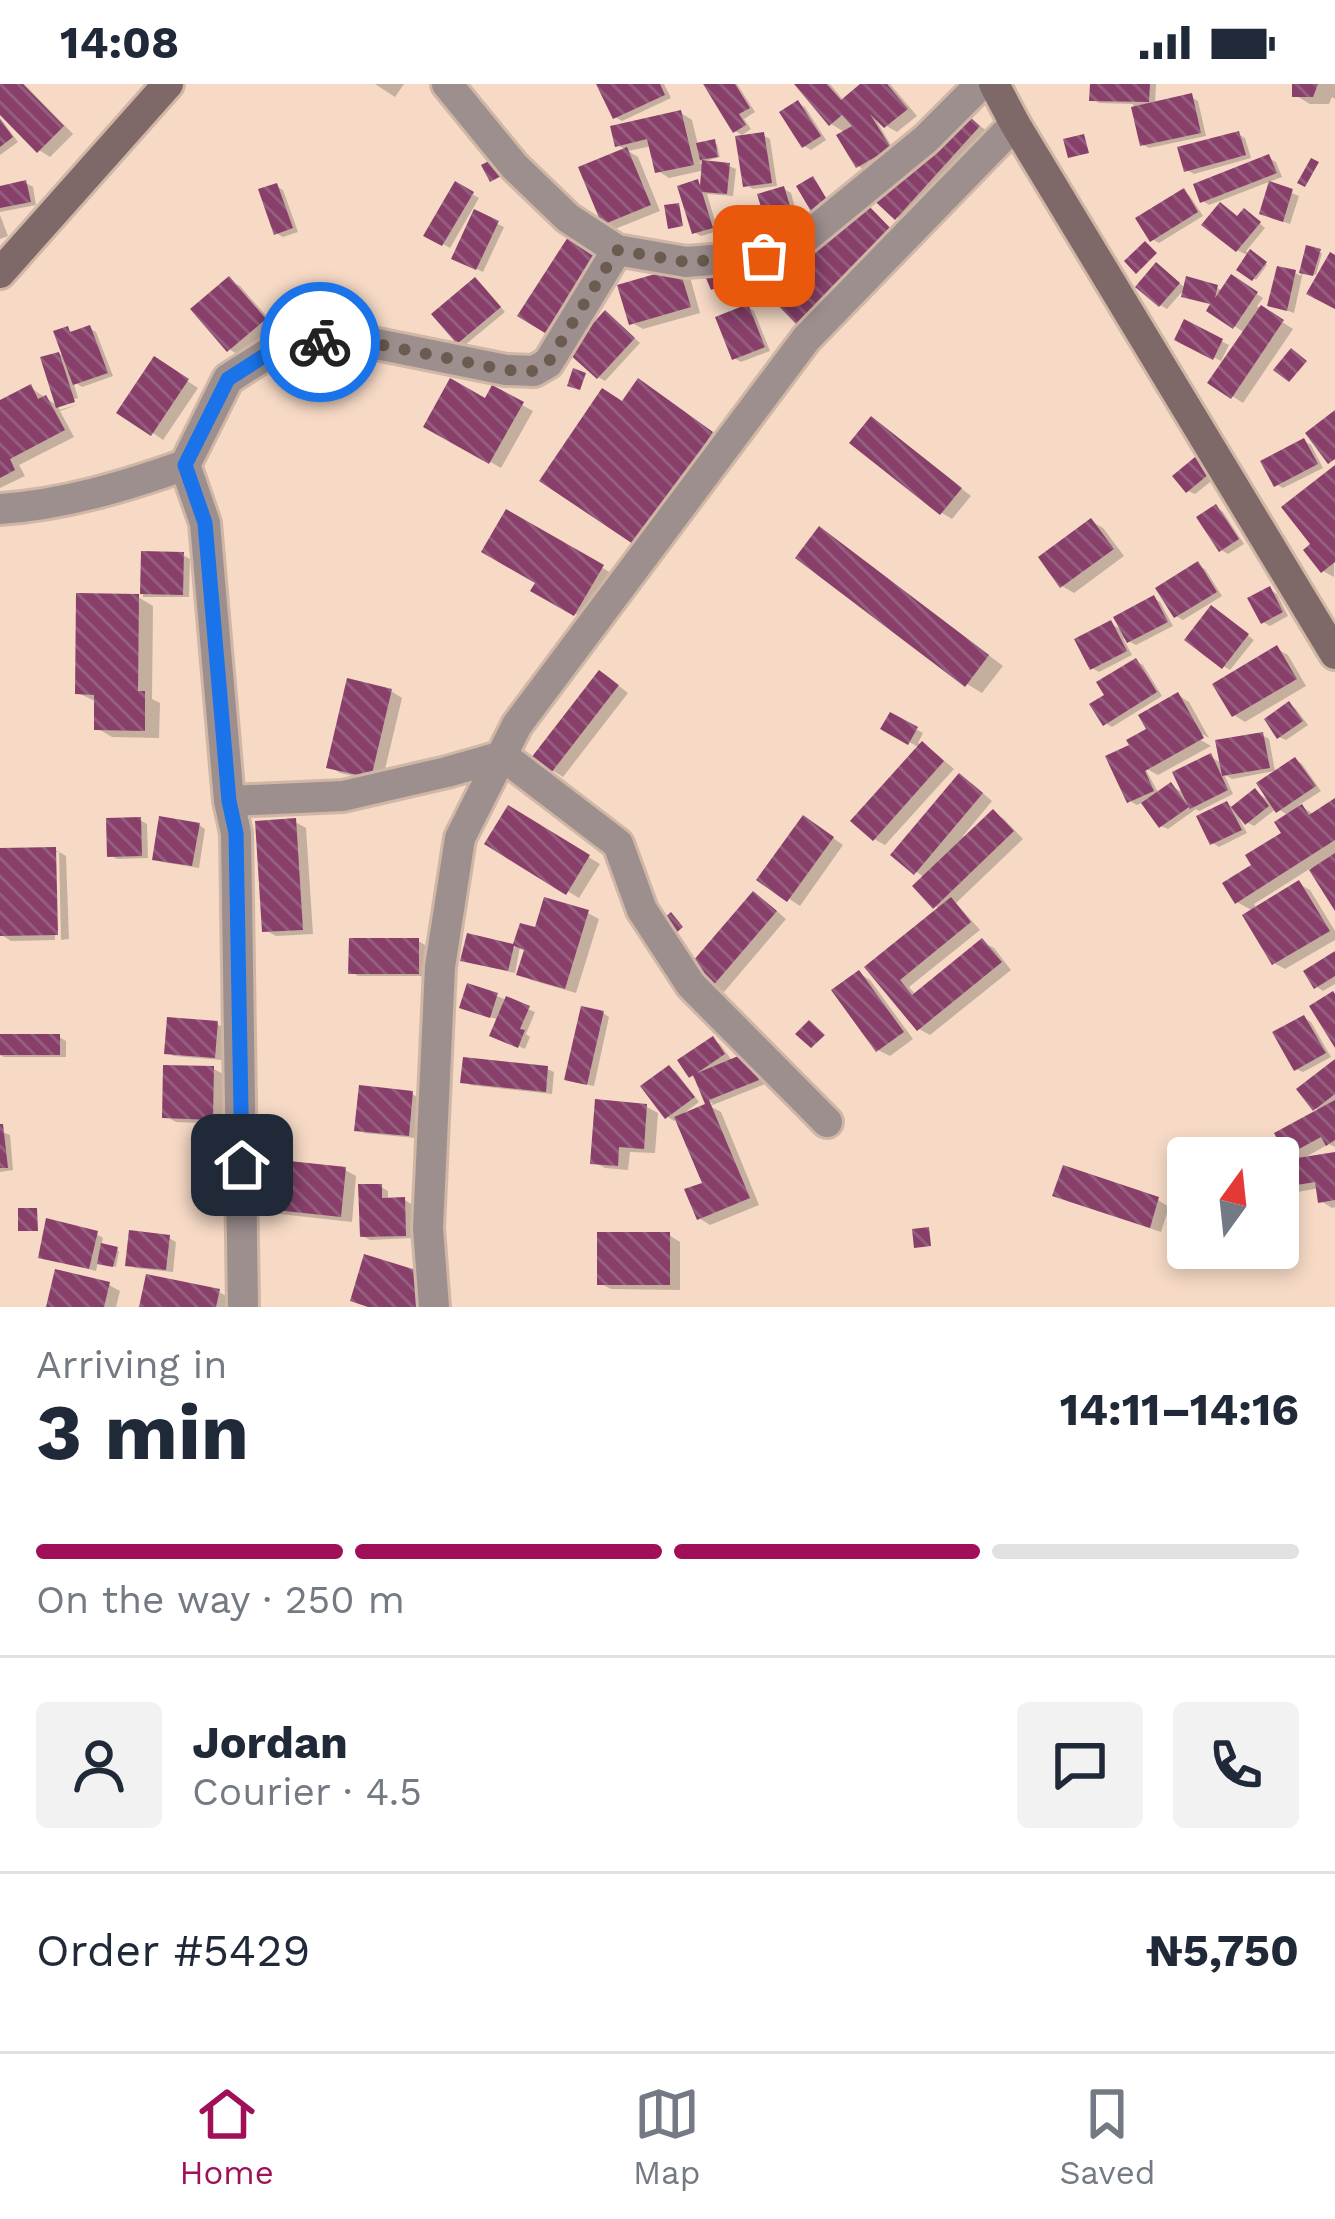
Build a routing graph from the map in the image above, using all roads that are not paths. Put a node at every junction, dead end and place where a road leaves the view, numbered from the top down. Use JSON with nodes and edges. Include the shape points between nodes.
{"nodes":[{"id":1,"x":168,"y":84,"type":"edge"},
{"id":2,"x":447,"y":84,"type":"edge"},
{"id":3,"x":981,"y":84,"type":"edge"},
{"id":4,"x":994,"y":84,"type":"edge"},
{"id":5,"x":1015,"y":124,"type":"junction"},
{"id":6,"x":617,"y":250,"type":"junction"},
{"id":7,"x":0,"y":273,"type":"edge"},
{"id":8,"x":185,"y":465,"type":"junction"},
{"id":9,"x":0,"y":509,"type":"edge"},
{"id":10,"x":1335,"y":654,"type":"edge"},
{"id":11,"x":503,"y":756,"type":"junction"},
{"id":12,"x":229,"y":801,"type":"junction"},
{"id":13,"x":826,"y":1122,"type":"dead end"},
{"id":14,"x":243,"y":1307,"type":"edge"},
{"id":15,"x":434,"y":1307,"type":"edge"}],
"edges":[{"from":1,"to":7,"type":"street"},
{"from":2,"to":6,"type":"street","via":[[514,166],[568,218]]},
{"from":3,"to":6,"type":"street","via":[[792,249],[686,262]]},
{"from":4,"to":5,"type":"street"},
{"from":5,"to":10,"type":"street"},
{"from":5,"to":11,"type":"street","via":[[806,339],[562,662]]},
{"from":6,"to":8,"type":"street","via":[[548,363],[534,371],[342,337],[267,354],[228,379]]},
{"from":8,"to":9,"type":"street"},
{"from":8,"to":12,"type":"street","via":[[205,523]]},
{"from":11,"to":12,"type":"street","via":[[343,796]]},
{"from":11,"to":13,"type":"street","via":[[618,844],[642,910],[692,986]]},
{"from":11,"to":15,"type":"street","via":[[460,838],[440,967],[428,1228]]},
{"from":12,"to":14,"type":"street","via":[[236,833]]}]}
